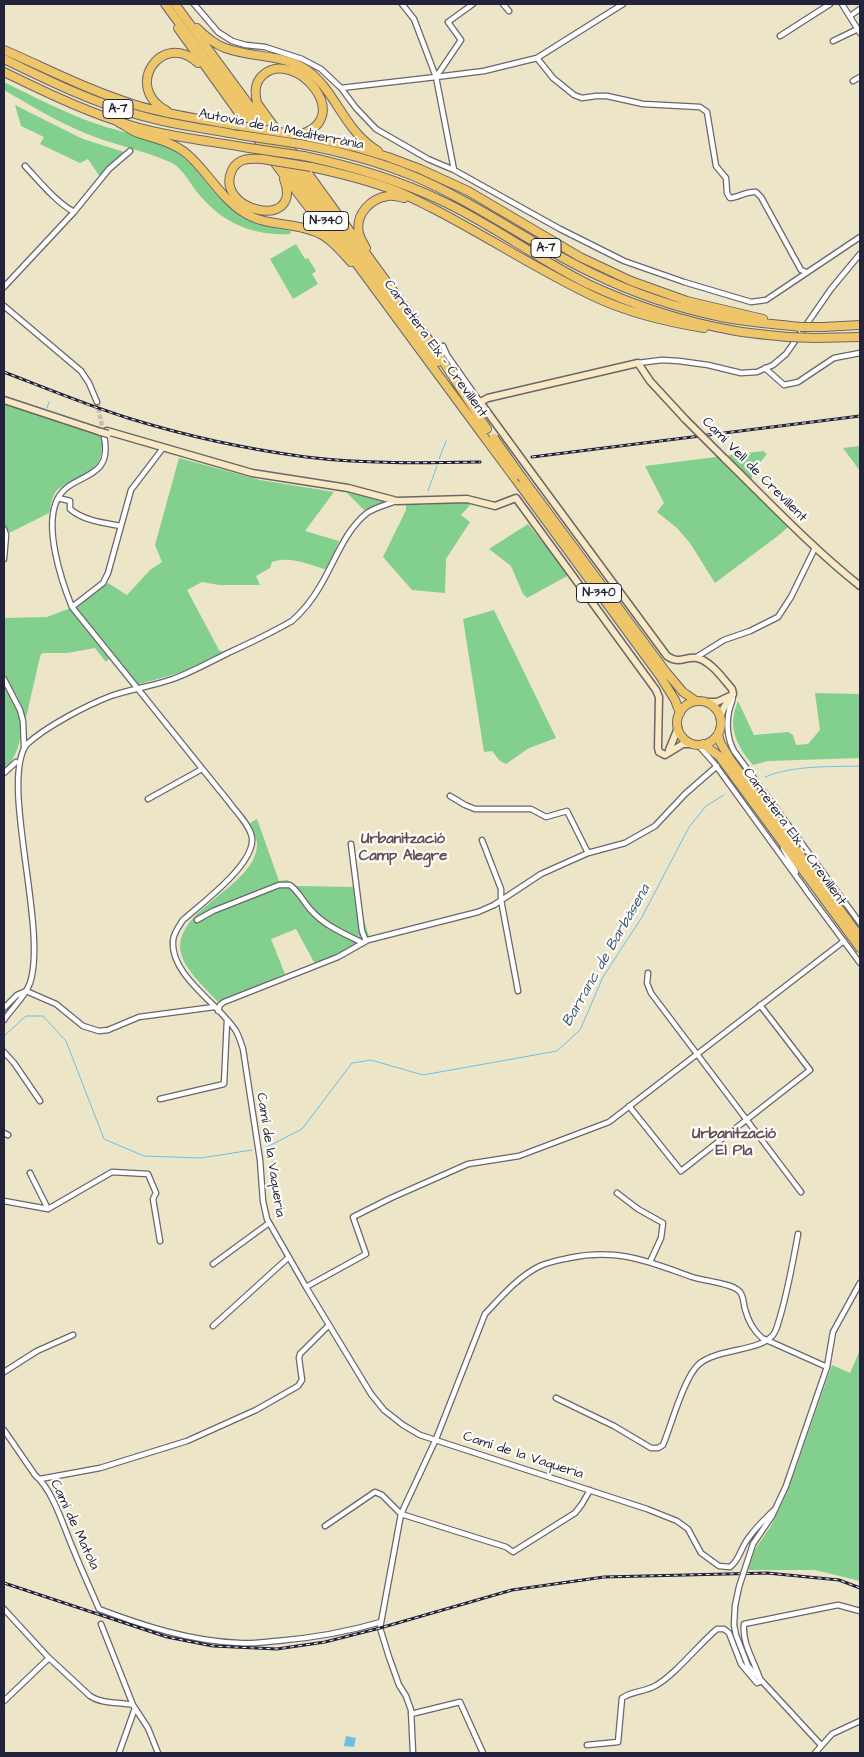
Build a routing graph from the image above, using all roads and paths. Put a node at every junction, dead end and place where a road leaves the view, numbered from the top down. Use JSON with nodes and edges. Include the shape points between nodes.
{"nodes":[{"id":1,"x":161,"y":4,"type":"edge"},
{"id":2,"x":166,"y":4,"type":"edge"},
{"id":3,"x":194,"y":4,"type":"edge"},
{"id":4,"x":402,"y":4,"type":"edge"},
{"id":5,"x":473,"y":4,"type":"edge"},
{"id":6,"x":504,"y":4,"type":"edge"},
{"id":7,"x":623,"y":4,"type":"edge"},
{"id":8,"x":830,"y":4,"type":"edge"},
{"id":9,"x":842,"y":4,"type":"edge"},
{"id":10,"x":177,"y":6,"type":"edge"},
{"id":11,"x":860,"y":9,"type":"edge"},
{"id":12,"x":508,"y":11,"type":"dead end"},
{"id":13,"x":850,"y":16,"type":"junction"},
{"id":14,"x":859,"y":31,"type":"edge"},
{"id":15,"x":780,"y":36,"type":"dead end"},
{"id":16,"x":834,"y":41,"type":"dead end"},
{"id":17,"x":4,"y":50,"type":"edge"},
{"id":18,"x":537,"y":58,"type":"junction"},
{"id":19,"x":4,"y":59,"type":"edge"},
{"id":20,"x":4,"y":72,"type":"edge"},
{"id":21,"x":436,"y":76,"type":"junction"},
{"id":22,"x":860,"y":77,"type":"edge"},
{"id":23,"x":214,"y":81,"type":"junction"},
{"id":24,"x":853,"y":81,"type":"dead end"},
{"id":25,"x":341,"y":88,"type":"junction"},
{"id":26,"x":176,"y":115,"type":"junction"},
{"id":27,"x":118,"y":122,"type":"junction"},
{"id":28,"x":295,"y":134,"type":"junction"},
{"id":29,"x":130,"y":151,"type":"dead end"},
{"id":30,"x":388,"y":157,"type":"junction"},
{"id":31,"x":274,"y":162,"type":"junction"},
{"id":32,"x":25,"y":166,"type":"dead end"},
{"id":33,"x":454,"y":170,"type":"junction"},
{"id":34,"x":417,"y":201,"type":"junction"},
{"id":35,"x":74,"y":212,"type":"junction"},
{"id":36,"x":860,"y":237,"type":"edge"},
{"id":37,"x":860,"y":254,"type":"edge"},
{"id":38,"x":352,"y":264,"type":"junction"},
{"id":39,"x":806,"y":272,"type":"junction"},
{"id":40,"x":4,"y":287,"type":"edge"},
{"id":41,"x":398,"y":298,"type":"junction"},
{"id":42,"x":4,"y":306,"type":"edge"},
{"id":43,"x":780,"y":325,"type":"junction"},
{"id":44,"x":860,"y":325,"type":"edge"},
{"id":45,"x":737,"y":331,"type":"junction"},
{"id":46,"x":860,"y":337,"type":"edge"},
{"id":47,"x":417,"y":346,"type":"junction"},
{"id":48,"x":443,"y":346,"type":"dead end"},
{"id":49,"x":860,"y":353,"type":"edge"},
{"id":50,"x":638,"y":363,"type":"junction"},
{"id":51,"x":766,"y":368,"type":"junction"},
{"id":52,"x":4,"y":398,"type":"edge"},
{"id":53,"x":97,"y":402,"type":"tunnel mouth"},
{"id":54,"x":480,"y":402,"type":"junction"},
{"id":55,"x":487,"y":429,"type":"junction"},
{"id":56,"x":104,"y":432,"type":"junction"},
{"id":57,"x":162,"y":449,"type":"junction"},
{"id":58,"x":58,"y":498,"type":"junction"},
{"id":59,"x":394,"y":502,"type":"junction"},
{"id":60,"x":121,"y":526,"type":"junction"},
{"id":61,"x":4,"y":529,"type":"edge"},
{"id":62,"x":815,"y":548,"type":"junction"},
{"id":63,"x":4,"y":557,"type":"edge"},
{"id":64,"x":860,"y":586,"type":"edge"},
{"id":65,"x":72,"y":607,"type":"junction"},
{"id":66,"x":695,"y":658,"type":"junction"},
{"id":67,"x":4,"y":679,"type":"edge"},
{"id":68,"x":138,"y":689,"type":"junction"},
{"id":69,"x":733,"y":694,"type":"junction"},
{"id":70,"x":696,"y":701,"type":"junction"},
{"id":71,"x":707,"y":702,"type":"junction"},
{"id":72,"x":680,"y":712,"type":"junction"},
{"id":73,"x":720,"y":719,"type":"junction"},
{"id":74,"x":678,"y":728,"type":"junction"},
{"id":75,"x":718,"y":734,"type":"junction"},
{"id":76,"x":698,"y":744,"type":"junction"},
{"id":77,"x":24,"y":748,"type":"junction"},
{"id":78,"x":668,"y":753,"type":"junction"},
{"id":79,"x":17,"y":762,"type":"junction"},
{"id":80,"x":717,"y":766,"type":"junction"},
{"id":81,"x":202,"y":769,"type":"junction"},
{"id":82,"x":4,"y":773,"type":"edge"},
{"id":83,"x":450,"y":796,"type":"dead end"},
{"id":84,"x":148,"y":799,"type":"dead end"},
{"id":85,"x":761,"y":802,"type":"junction"},
{"id":86,"x":772,"y":829,"type":"junction"},
{"id":87,"x":482,"y":840,"type":"dead end"},
{"id":88,"x":351,"y":844,"type":"dead end"},
{"id":89,"x":803,"y":845,"type":"junction"},
{"id":90,"x":588,"y":853,"type":"junction"},
{"id":91,"x":806,"y":890,"type":"junction"},
{"id":92,"x":501,"y":900,"type":"junction"},
{"id":93,"x":197,"y":920,"type":"dead end"},
{"id":94,"x":860,"y":923,"type":"edge"},
{"id":95,"x":860,"y":937,"type":"edge"},
{"id":96,"x":844,"y":941,"type":"junction"},
{"id":97,"x":365,"y":942,"type":"junction"},
{"id":98,"x":860,"y":948,"type":"edge"},
{"id":99,"x":860,"y":964,"type":"edge"},
{"id":100,"x":648,"y":974,"type":"dead end"},
{"id":101,"x":26,"y":991,"type":"junction"},
{"id":102,"x":518,"y":991,"type":"dead end"},
{"id":103,"x":760,"y":1005,"type":"junction"},
{"id":104,"x":214,"y":1007,"type":"junction"},
{"id":105,"x":4,"y":1008,"type":"edge"},
{"id":106,"x":218,"y":1011,"type":"junction"},
{"id":107,"x":4,"y":1020,"type":"edge"},
{"id":108,"x":227,"y":1020,"type":"junction"},
{"id":109,"x":4,"y":1052,"type":"edge"},
{"id":110,"x":696,"y":1055,"type":"junction"},
{"id":111,"x":160,"y":1099,"type":"dead end"},
{"id":112,"x":40,"y":1101,"type":"dead end"},
{"id":113,"x":629,"y":1106,"type":"junction"},
{"id":114,"x":745,"y":1120,"type":"junction"},
{"id":115,"x":30,"y":1173,"type":"dead end"},
{"id":116,"x":800,"y":1192,"type":"dead end"},
{"id":117,"x":617,"y":1193,"type":"dead end"},
{"id":118,"x":4,"y":1201,"type":"edge"},
{"id":119,"x":48,"y":1209,"type":"junction"},
{"id":120,"x":269,"y":1223,"type":"junction"},
{"id":121,"x":798,"y":1234,"type":"dead end"},
{"id":122,"x":160,"y":1241,"type":"dead end"},
{"id":123,"x":289,"y":1257,"type":"junction"},
{"id":124,"x":650,"y":1262,"type":"junction"},
{"id":125,"x":213,"y":1264,"type":"dead end"},
{"id":126,"x":860,"y":1282,"type":"edge"},
{"id":127,"x":306,"y":1287,"type":"junction"},
{"id":128,"x":328,"y":1325,"type":"junction"},
{"id":129,"x":213,"y":1326,"type":"dead end"},
{"id":130,"x":73,"y":1335,"type":"dead end"},
{"id":131,"x":768,"y":1340,"type":"junction"},
{"id":132,"x":827,"y":1366,"type":"junction"},
{"id":133,"x":4,"y":1372,"type":"edge"},
{"id":134,"x":556,"y":1398,"type":"dead end"},
{"id":135,"x":4,"y":1430,"type":"edge"},
{"id":136,"x":436,"y":1439,"type":"junction"},
{"id":137,"x":40,"y":1479,"type":"junction"},
{"id":138,"x":590,"y":1490,"type":"junction"},
{"id":139,"x":775,"y":1509,"type":"junction"},
{"id":140,"x":401,"y":1514,"type":"junction"},
{"id":141,"x":324,"y":1526,"type":"dead end"},
{"id":142,"x":4,"y":1609,"type":"edge"},
{"id":143,"x":860,"y":1611,"type":"edge"},
{"id":144,"x":381,"y":1622,"type":"junction"},
{"id":145,"x":101,"y":1624,"type":"dead end"},
{"id":146,"x":49,"y":1658,"type":"junction"},
{"id":147,"x":761,"y":1680,"type":"junction"},
{"id":148,"x":4,"y":1701,"type":"edge"},
{"id":149,"x":134,"y":1706,"type":"junction"},
{"id":150,"x":411,"y":1714,"type":"junction"},
{"id":151,"x":860,"y":1721,"type":"edge"},
{"id":152,"x":587,"y":1745,"type":"dead end"},
{"id":153,"x":821,"y":1745,"type":"junction"},
{"id":154,"x":118,"y":1753,"type":"edge"},
{"id":155,"x":158,"y":1753,"type":"edge"},
{"id":156,"x":413,"y":1753,"type":"edge"},
{"id":157,"x":483,"y":1753,"type":"edge"},
{"id":158,"x":815,"y":1753,"type":"edge"}],
"edges":[{"from":1,"to":23,"type":"highway"},
{"from":2,"to":47,"type":"highway","name":"Carretera Elx - Crevillent","number":"N-340"},
{"from":3,"to":25,"type":"street","via":[[218,32],[232,41],[302,59],[321,69]]},
{"from":4,"to":21,"type":"street","via":[[414,19]]},
{"from":5,"to":21,"type":"street","via":[[448,22],[461,40]]},
{"from":6,"to":12,"type":"street"},
{"from":7,"to":18,"type":"street"},
{"from":8,"to":15,"type":"street"},
{"from":9,"to":13,"type":"street"},
{"from":10,"to":30,"type":"highway","via":[[202,33],[223,48],[290,62],[307,71],[324,86],[363,140]]},
{"from":10,"to":55,"type":"highway","name":"Carretera Elx - Crevillent","number":"N-340"},
{"from":11,"to":13,"type":"street"},
{"from":13,"to":14,"type":"street"},
{"from":14,"to":16,"type":"street"},
{"from":17,"to":26,"type":"highway","via":[[84,86]]},
{"from":18,"to":21,"type":"street","via":[[484,71]]},
{"from":18,"to":39,"type":"street","via":[[553,78],[582,98],[607,96],[642,104],[700,107],[707,112],[716,166],[726,178],[730,198],[749,191],[756,192],[801,270]]},
{"from":19,"to":43,"type":"highway","name":"Autovia de la Mediterrània","number":"A-7","bridge":true,"via":[[120,110],[166,122],[300,144],[374,161],[413,176],[576,265],[648,297],[704,314]]},
{"from":20,"to":27,"type":"highway","name":"Autovia de la Mediterrània","number":"A-7"},
{"from":21,"to":25,"type":"street"},
{"from":21,"to":33,"type":"street"},
{"from":22,"to":24,"type":"street"},
{"from":23,"to":26,"type":"highway","via":[[187,55],[167,54],[156,60],[148,74],[147,88],[156,103]]},
{"from":23,"to":31,"type":"highway"},
{"from":25,"to":33,"type":"street","via":[[376,129]]},
{"from":26,"to":28,"type":"highway","bridge":true},
{"from":27,"to":38,"type":"highway","via":[[186,153],[244,213],[313,230],[336,246]]},
{"from":27,"to":45,"type":"highway","name":"Autovia de la Mediterrània","number":"A-7","bridge":true,"via":[[168,134],[304,156],[396,180],[441,200],[559,269],[614,295],[667,315]]},
{"from":28,"to":30,"type":"highway"},
{"from":28,"to":41,"type":"highway","via":[[309,132],[321,121],[322,103],[311,84],[301,75],[282,68],[273,69],[260,77],[256,85],[257,103]]},
{"from":29,"to":35,"type":"street","via":[[109,169]]},
{"from":30,"to":43,"type":"highway","via":[[468,191],[580,256],[632,281],[687,301]]},
{"from":31,"to":34,"type":"highway","bridge":true,"via":[[286,185],[283,204],[272,211],[256,210],[241,202],[230,187],[230,178],[236,163],[249,158],[311,167],[347,175],[395,190]]},
{"from":31,"to":38,"type":"highway"},
{"from":32,"to":35,"type":"street"},
{"from":33,"to":39,"type":"street","via":[[624,261],[692,285],[751,302],[766,300]]},
{"from":34,"to":41,"type":"highway","via":[[390,195],[378,198],[368,204],[358,224],[359,234],[368,251]]},
{"from":34,"to":45,"type":"highway","via":[[616,306],[674,324]]},
{"from":35,"to":40,"type":"street"},
{"from":36,"to":39,"type":"street"},
{"from":37,"to":51,"type":"street","via":[[786,354]]},
{"from":38,"to":47,"type":"highway"},
{"from":41,"to":55,"type":"highway"},
{"from":42,"to":53,"type":"street","via":[[81,371]]},
{"from":43,"to":44,"type":"highway","name":"Autovia de la Mediterrània","number":"A-7","bridge":true},
{"from":45,"to":46,"type":"highway","name":"Autovia de la Mediterrània","number":"A-7","bridge":true,"via":[[788,337]]},
{"from":47,"to":72,"type":"highway","name":"Carretera Elx - Crevillent","number":"N-340","bridge":true,"via":[[660,676]]},
{"from":48,"to":54,"type":"street"},
{"from":49,"to":51,"type":"street","via":[[834,358],[798,382],[784,385]]},
{"from":50,"to":51,"type":"street","via":[[662,360],[708,365],[741,373]]},
{"from":50,"to":54,"type":"street"},
{"from":50,"to":62,"type":"street","name":"Camí Vell de Crevillent","bridge":true,"via":[[650,381],[685,418]]},
{"from":52,"to":56,"type":"street"},
{"from":54,"to":66,"type":"street","bridge":true,"via":[[667,656],[680,661]]},
{"from":55,"to":70,"type":"highway","name":"Carretera Elx - Crevillent","number":"N-340","bridge":true,"via":[[666,672],[683,692]]},
{"from":56,"to":57,"type":"street"},
{"from":56,"to":58,"type":"street","via":[[106,450],[101,465],[93,474],[67,487]]},
{"from":57,"to":59,"type":"street","via":[[252,473],[348,488]]},
{"from":57,"to":60,"type":"street","via":[[131,490]]},
{"from":58,"to":60,"type":"street","via":[[70,501],[74,512],[91,520]]},
{"from":58,"to":65,"type":"street","name":"Camí de la Vaqueria","via":[[51,524],[62,583]]},
{"from":59,"to":68,"type":"street","via":[[378,507],[354,526],[318,590],[292,621],[171,680]]},
{"from":59,"to":78,"type":"street","via":[[468,499],[495,506],[513,497],[519,501],[656,690],[659,698],[658,748],[662,754]]},
{"from":60,"to":65,"type":"street","via":[[103,583]]},
{"from":61,"to":63,"type":"street"},
{"from":62,"to":64,"type":"street","name":"Camí Vell de Crevillent"},
{"from":62,"to":66,"type":"street","via":[[792,597],[778,617],[724,640]]},
{"from":65,"to":68,"type":"street","name":"Camí de la Vaqueria"},
{"from":66,"to":69,"type":"street","via":[[710,666]]},
{"from":67,"to":77,"type":"street","via":[[20,710]]},
{"from":68,"to":77,"type":"street","via":[[111,696],[82,710],[39,735]]},
{"from":68,"to":81,"type":"street","name":"Camí de la Vaqueria"},
{"from":69,"to":71,"type":"street"},
{"from":69,"to":73,"type":"street"},
{"from":69,"to":89,"type":"street","via":[[727,722],[728,740]]},
{"from":70,"to":71,"type":"highway"},
{"from":70,"to":72,"type":"highway"},
{"from":71,"to":73,"type":"highway"},
{"from":72,"to":74,"type":"highway"},
{"from":73,"to":75,"type":"highway"},
{"from":74,"to":76,"type":"highway","via":[[683,738]]},
{"from":74,"to":78,"type":"street"},
{"from":75,"to":76,"type":"highway","via":[[714,739]]},
{"from":75,"to":85,"type":"highway","name":"Carretera Elx - Crevillent","via":[[724,750]]},
{"from":76,"to":78,"type":"street","via":[[683,744]]},
{"from":76,"to":80,"type":"street"},
{"from":76,"to":86,"type":"highway","name":"Carretera Elx - Crevillent","via":[[719,756]]},
{"from":77,"to":79,"type":"street"},
{"from":79,"to":82,"type":"street"},
{"from":79,"to":101,"type":"street","via":[[14,775],[17,833],[34,962]]},
{"from":80,"to":90,"type":"street","via":[[655,826],[625,843]]},
{"from":80,"to":91,"type":"street"},
{"from":81,"to":84,"type":"street"},
{"from":81,"to":104,"type":"street","name":"Camí de la Vaqueria","via":[[252,836],[252,847],[240,868],[183,920],[173,939],[174,956],[181,970]]},
{"from":83,"to":90,"type":"street","via":[[475,808],[531,809],[546,817],[568,811]]},
{"from":85,"to":89,"type":"street"},
{"from":85,"to":95,"type":"highway","name":"Carretera Elx - Crevillent"},
{"from":86,"to":91,"type":"street"},
{"from":86,"to":98,"type":"highway","name":"Carretera Elx - Crevillent"},
{"from":87,"to":92,"type":"street","via":[[501,888]]},
{"from":88,"to":97,"type":"street"},
{"from":89,"to":94,"type":"street"},
{"from":90,"to":92,"type":"street","via":[[541,874]]},
{"from":91,"to":96,"type":"street"},
{"from":92,"to":97,"type":"street","via":[[478,912]]},
{"from":92,"to":102,"type":"street"},
{"from":93,"to":97,"type":"street","via":[[279,885],[290,885],[299,892],[310,910],[324,921]]},
{"from":96,"to":99,"type":"street"},
{"from":96,"to":103,"type":"street"},
{"from":97,"to":106,"type":"street","via":[[338,957],[224,1002]]},
{"from":100,"to":110,"type":"street","via":[[651,993]]},
{"from":101,"to":104,"type":"street","via":[[56,1004],[83,1026],[99,1031],[139,1017]]},
{"from":101,"to":105,"type":"street"},
{"from":101,"to":107,"type":"street"},
{"from":103,"to":110,"type":"street"},
{"from":103,"to":114,"type":"street","via":[[810,1070]]},
{"from":104,"to":106,"type":"street","name":"Camí de la Vaqueria"},
{"from":106,"to":108,"type":"street","name":"Camí de la Vaqueria"},
{"from":108,"to":111,"type":"street","via":[[224,1084]]},
{"from":108,"to":120,"type":"street","name":"Camí de la Vaqueria","via":[[237,1032],[243,1049],[263,1201]]},
{"from":109,"to":112,"type":"street"},
{"from":110,"to":113,"type":"street"},
{"from":110,"to":114,"type":"street"},
{"from":113,"to":114,"type":"street","via":[[682,1171]]},
{"from":113,"to":127,"type":"street","via":[[609,1122],[518,1156],[468,1164],[353,1218],[366,1254]]},
{"from":114,"to":116,"type":"street"},
{"from":115,"to":119,"type":"street"},
{"from":117,"to":124,"type":"street","via":[[663,1223],[661,1238]]},
{"from":118,"to":119,"type":"street"},
{"from":119,"to":122,"type":"street","via":[[112,1172],[148,1174],[156,1193]]},
{"from":120,"to":123,"type":"street","name":"Camí de la Vaqueria"},
{"from":120,"to":125,"type":"street"},
{"from":121,"to":131,"type":"street","via":[[777,1328]]},
{"from":123,"to":127,"type":"street","name":"Camí de la Vaqueria"},
{"from":123,"to":129,"type":"street"},
{"from":124,"to":131,"type":"street","via":[[738,1290],[751,1326]]},
{"from":124,"to":136,"type":"street","via":[[608,1253],[581,1256],[539,1267],[520,1280],[485,1314]]},
{"from":126,"to":132,"type":"street","via":[[833,1332]]},
{"from":127,"to":128,"type":"street","name":"Camí de la Vaqueria"},
{"from":128,"to":136,"type":"street","name":"Camí de la Vaqueria","via":[[384,1410],[420,1435]]},
{"from":128,"to":137,"type":"street","via":[[300,1354],[302,1380],[298,1386],[256,1410],[187,1441],[100,1468]]},
{"from":130,"to":133,"type":"street","via":[[37,1351]]},
{"from":131,"to":132,"type":"street"},
{"from":131,"to":134,"type":"street","via":[[724,1352],[698,1365],[692,1372],[663,1445],[658,1448],[640,1443],[614,1426]]},
{"from":132,"to":139,"type":"street"},
{"from":135,"to":137,"type":"street","name":"Camí de Matola"},
{"from":136,"to":138,"type":"street","name":"Camí de la Vaqueria"},
{"from":136,"to":140,"type":"street"},
{"from":137,"to":144,"type":"street","name":"Camí de Matola","via":[[60,1515],[99,1609],[155,1629],[239,1643],[301,1639]]},
{"from":138,"to":139,"type":"street","name":"Camí de la Vaqueria","via":[[677,1521],[688,1529],[701,1553],[725,1568],[735,1564],[748,1538]]},
{"from":138,"to":140,"type":"street","via":[[575,1513],[513,1552],[506,1546]]},
{"from":139,"to":147,"type":"street","bridge":true,"via":[[753,1544],[735,1606],[734,1625],[740,1647],[748,1666]]},
{"from":140,"to":141,"type":"street","via":[[382,1494],[375,1492]]},
{"from":140,"to":144,"type":"street"},
{"from":142,"to":146,"type":"street"},
{"from":143,"to":147,"type":"street","via":[[838,1606],[744,1624],[745,1642]]},
{"from":144,"to":150,"type":"street","via":[[389,1658]]},
{"from":145,"to":149,"type":"street"},
{"from":146,"to":148,"type":"street"},
{"from":146,"to":149,"type":"street","via":[[96,1700]]},
{"from":147,"to":152,"type":"street","via":[[757,1683],[741,1664],[729,1633],[717,1629],[664,1680],[622,1698],[618,1742]]},
{"from":147,"to":153,"type":"street"},
{"from":149,"to":154,"type":"street"},
{"from":149,"to":155,"type":"street"},
{"from":150,"to":156,"type":"street"},
{"from":150,"to":157,"type":"street","via":[[460,1702]]},
{"from":151,"to":153,"type":"street","via":[[832,1734]]},
{"from":153,"to":158,"type":"street"}]}
